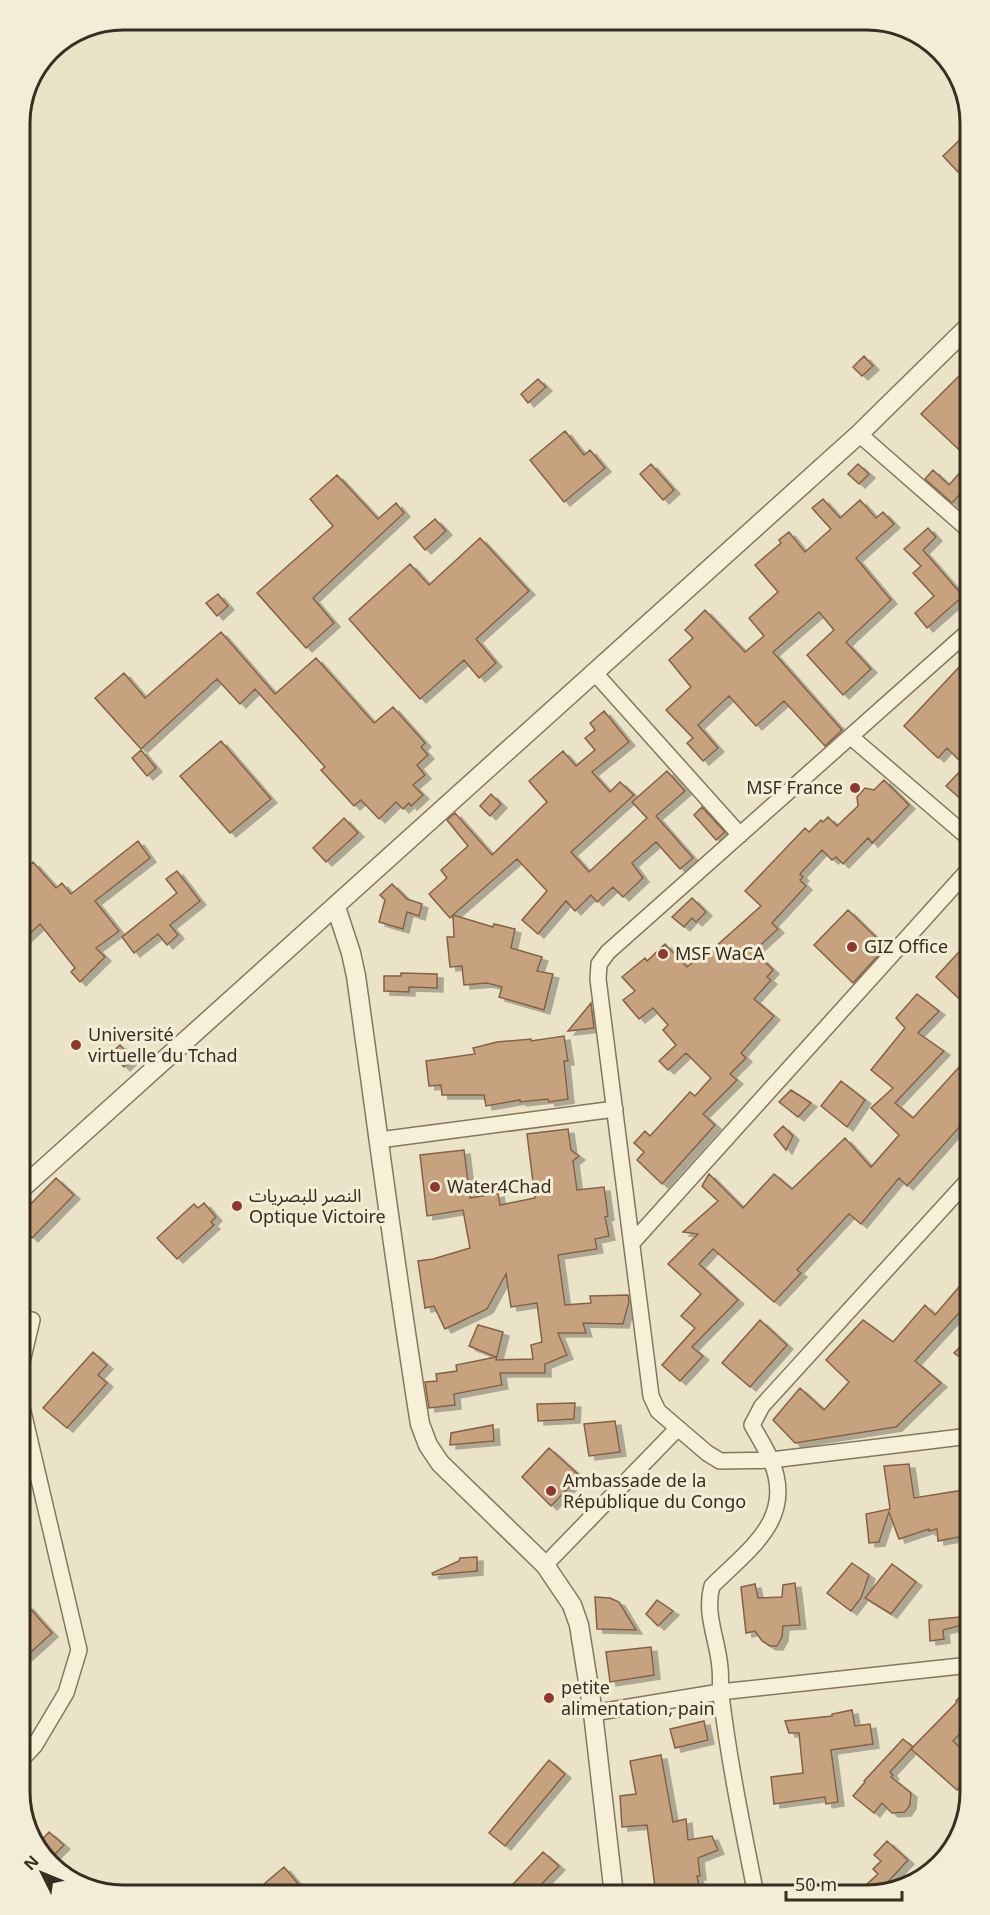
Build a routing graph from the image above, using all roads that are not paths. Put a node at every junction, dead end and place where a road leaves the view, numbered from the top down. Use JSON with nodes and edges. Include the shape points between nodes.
{"nodes":[{"id":1,"x":960,"y":335,"type":"edge"},
{"id":2,"x":859,"y":434,"type":"junction"},
{"id":3,"x":960,"y":522,"type":"edge"},
{"id":4,"x":960,"y":639,"type":"edge"},
{"id":5,"x":594,"y":672,"type":"junction"},
{"id":6,"x":851,"y":737,"type":"junction"},
{"id":7,"x":960,"y":830,"type":"edge"},
{"id":8,"x":740,"y":835,"type":"junction"},
{"id":9,"x":960,"y":879,"type":"edge"},
{"id":10,"x":336,"y":907,"type":"junction"},
{"id":11,"x":615,"y":1109,"type":"junction"},
{"id":12,"x":379,"y":1140,"type":"junction"},
{"id":13,"x":30,"y":1181,"type":"edge"},
{"id":14,"x":960,"y":1189,"type":"edge"},
{"id":15,"x":632,"y":1243,"type":"junction"},
{"id":16,"x":32,"y":1320,"type":"dead end"},
{"id":17,"x":30,"y":1328,"type":"edge"},
{"id":18,"x":678,"y":1428,"type":"junction"},
{"id":19,"x":960,"y":1437,"type":"edge"},
{"id":20,"x":30,"y":1440,"type":"edge"},
{"id":21,"x":771,"y":1460,"type":"junction"},
{"id":22,"x":545,"y":1565,"type":"junction"},
{"id":23,"x":960,"y":1666,"type":"edge"},
{"id":24,"x":720,"y":1692,"type":"junction"},
{"id":25,"x":592,"y":1713,"type":"junction"},
{"id":26,"x":30,"y":1750,"type":"edge"},
{"id":27,"x":613,"y":1885,"type":"edge"},
{"id":28,"x":754,"y":1885,"type":"edge"}],
"edges":[{"from":1,"to":2,"type":"street"},
{"from":2,"to":3,"type":"street"},
{"from":2,"to":5,"type":"street"},
{"from":4,"to":6,"type":"street"},
{"from":5,"to":8,"type":"street"},
{"from":5,"to":10,"type":"street"},
{"from":6,"to":7,"type":"street"},
{"from":6,"to":8,"type":"street"},
{"from":8,"to":11,"type":"street","via":[[599,964]]},
{"from":9,"to":15,"type":"street"},
{"from":10,"to":12,"type":"street","via":[[356,976]]},
{"from":10,"to":13,"type":"street"},
{"from":11,"to":12,"type":"street"},
{"from":11,"to":15,"type":"street"},
{"from":12,"to":22,"type":"street","via":[[398,1290],[420,1424],[428,1445],[440,1463]]},
{"from":14,"to":21,"type":"street","via":[[762,1406],[752,1425]]},
{"from":15,"to":18,"type":"street","via":[[651,1396],[658,1411]]},
{"from":16,"to":17,"type":"street"},
{"from":18,"to":21,"type":"street","via":[[720,1461]]},
{"from":18,"to":22,"type":"street"},
{"from":19,"to":21,"type":"street"},
{"from":20,"to":26,"type":"street","via":[[80,1650],[66,1693]]},
{"from":21,"to":24,"type":"street","via":[[778,1503],[767,1532],[712,1586],[709,1598]]},
{"from":22,"to":25,"type":"street","via":[[572,1605],[579,1625]]},
{"from":23,"to":24,"type":"street"},
{"from":24,"to":25,"type":"street"},
{"from":24,"to":28,"type":"street"},
{"from":25,"to":27,"type":"street"}]}
